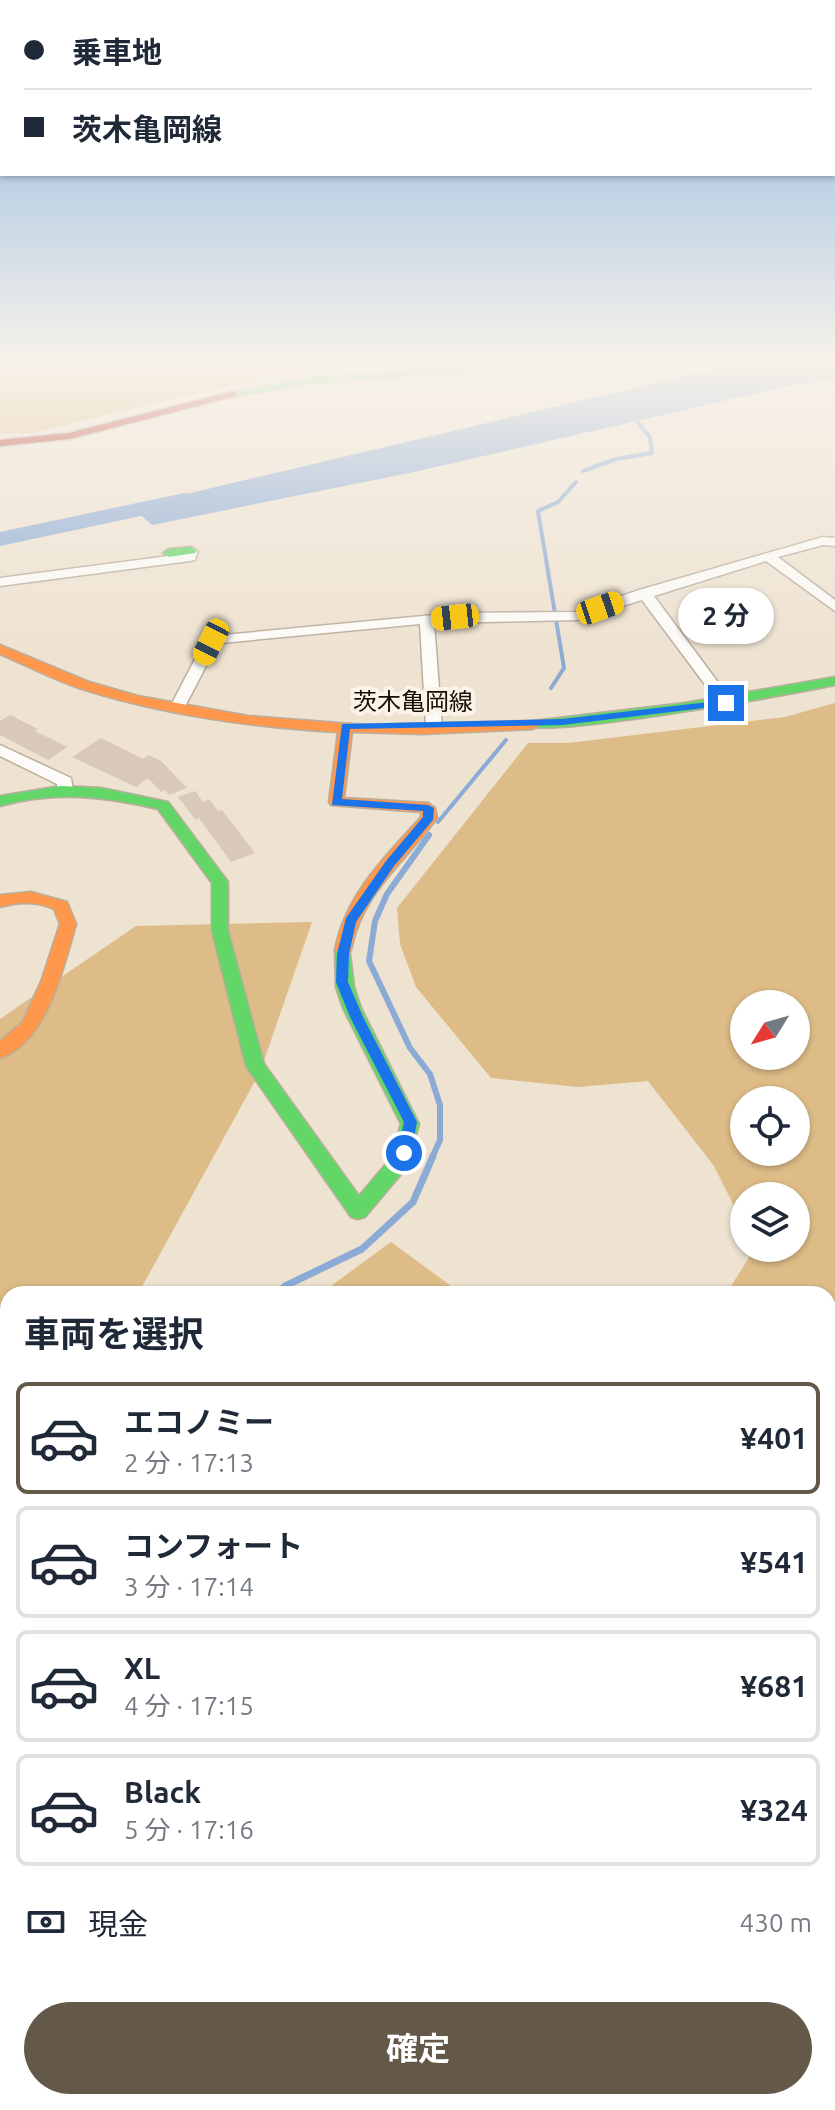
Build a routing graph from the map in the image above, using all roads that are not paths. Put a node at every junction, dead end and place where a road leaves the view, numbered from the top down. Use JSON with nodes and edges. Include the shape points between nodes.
{"nodes":[{"id":1,"x":835,"y":542,"type":"edge"},
{"id":2,"x":191,"y":551,"type":"joint"},
{"id":3,"x":169,"y":553,"type":"joint"},
{"id":4,"x":768,"y":556,"type":"junction"},
{"id":5,"x":0,"y":573,"type":"edge"},
{"id":6,"x":0,"y":582,"type":"edge"},
{"id":7,"x":644,"y":593,"type":"junction"},
{"id":8,"x":835,"y":607,"type":"edge"},
{"id":9,"x":427,"y":620,"type":"junction"},
{"id":10,"x":0,"y":649,"type":"edge"},
{"id":11,"x":835,"y":681,"type":"edge"},
{"id":12,"x":726,"y":703,"type":"junction"},
{"id":13,"x":177,"y":709,"type":"junction"},
{"id":14,"x":346,"y":726,"type":"junction"},
{"id":15,"x":434,"y":727,"type":"junction"},
{"id":16,"x":0,"y":750,"type":"edge"},
{"id":17,"x":65,"y":790,"type":"junction"},
{"id":18,"x":0,"y":801,"type":"edge"},
{"id":19,"x":0,"y":901,"type":"edge"},
{"id":20,"x":0,"y":1051,"type":"edge"}],
"edges":[{"from":1,"to":4,"type":"street"},
{"from":2,"to":3,"type":"street"},
{"from":2,"to":6,"type":"street","via":[[190,557]]},
{"from":3,"to":5,"type":"street"},
{"from":4,"to":7,"type":"street"},
{"from":4,"to":8,"type":"street"},
{"from":7,"to":9,"type":"street","via":[[577,616]]},
{"from":7,"to":12,"type":"street"},
{"from":9,"to":13,"type":"street","via":[[218,639],[211,642]]},
{"from":9,"to":15,"type":"street"},
{"from":10,"to":13,"type":"street","name":"茨木亀岡線","via":[[73,683]]},
{"from":11,"to":12,"type":"street","name":"茨木亀岡線"},
{"from":12,"to":15,"type":"street","name":"茨木亀岡線","via":[[613,717]]},
{"from":13,"to":14,"type":"street","name":"茨木亀岡線"},
{"from":14,"to":15,"type":"street","name":"茨木亀岡線"},
{"from":14,"to":17,"type":"street","via":[[336,802],[428,808],[429,818],[351,921],[343,954],[342,982],[410,1122],[404,1153],[387,1181],[358,1211],[255,1066],[220,931],[220,882],[163,805],[91,788]]},
{"from":16,"to":17,"type":"street","via":[[65,782]]},
{"from":17,"to":18,"type":"street","via":[[19,793]]},
{"from":19,"to":20,"type":"street","via":[[46,898],[61,906],[68,924],[29,1027]]}]}
